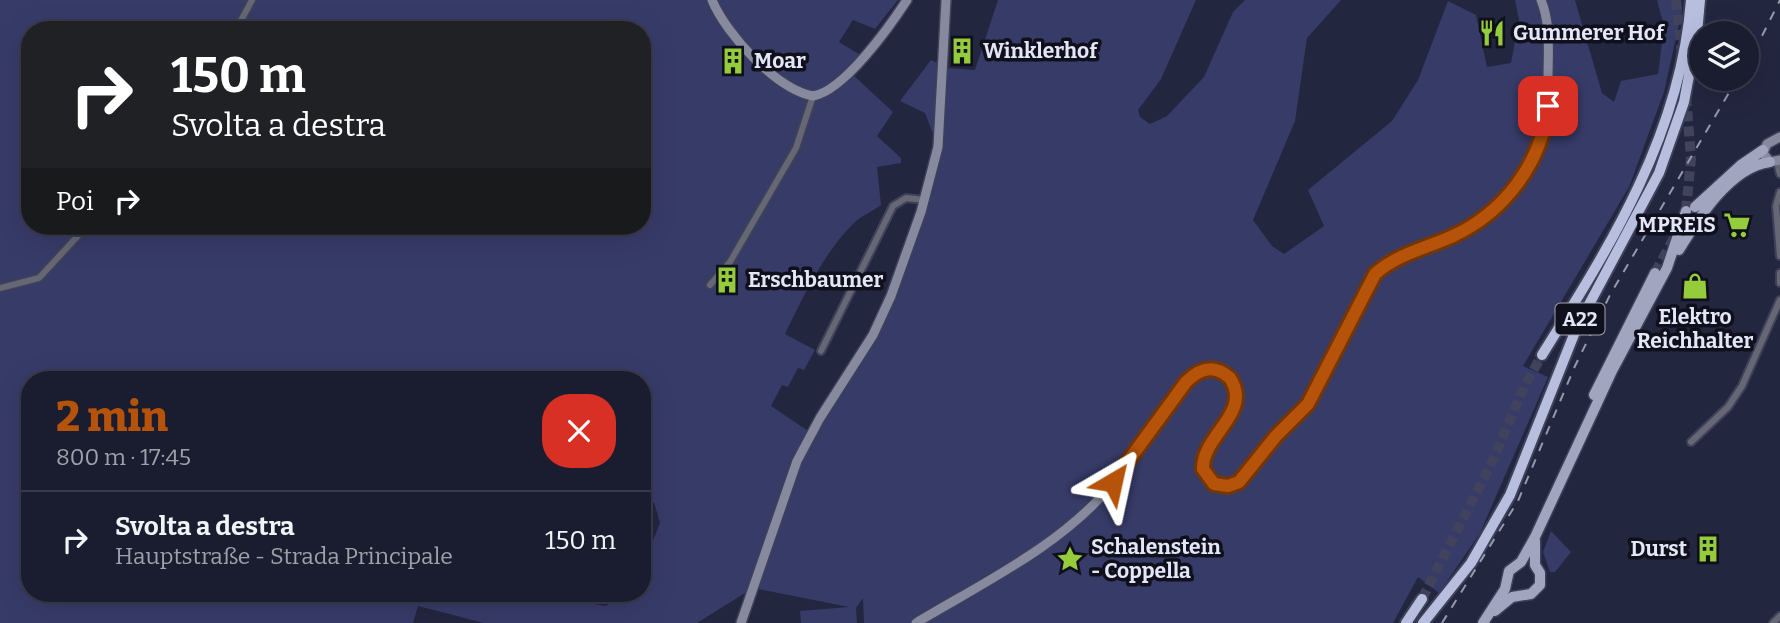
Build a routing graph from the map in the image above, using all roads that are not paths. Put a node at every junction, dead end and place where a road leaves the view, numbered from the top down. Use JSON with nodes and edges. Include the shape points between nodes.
{"nodes":[{"id":1,"x":251,"y":0,"type":"edge"},
{"id":2,"x":712,"y":0,"type":"edge"},
{"id":3,"x":907,"y":0,"type":"edge"},
{"id":4,"x":946,"y":0,"type":"edge"},
{"id":5,"x":1541,"y":0,"type":"edge"},
{"id":6,"x":1691,"y":0,"type":"edge"},
{"id":7,"x":1700,"y":0,"type":"edge"},
{"id":8,"x":240,"y":21,"type":"edge"},
{"id":9,"x":813,"y":96,"type":"junction"},
{"id":10,"x":1778,"y":142,"type":"edge"},
{"id":11,"x":1763,"y":150,"type":"junction"},
{"id":12,"x":1775,"y":161,"type":"edge"},
{"id":13,"x":1780,"y":174,"type":"edge"},
{"id":14,"x":1780,"y":192,"type":"edge"},
{"id":15,"x":925,"y":200,"type":"junction"},
{"id":16,"x":79,"y":235,"type":"edge"},
{"id":17,"x":1780,"y":256,"type":"edge"},
{"id":18,"x":1667,"y":268,"type":"junction"},
{"id":19,"x":1655,"y":273,"type":"tunnel mouth"},
{"id":20,"x":1780,"y":273,"type":"edge"},
{"id":21,"x":1780,"y":283,"type":"edge"},
{"id":22,"x":710,"y":285,"type":"dead end"},
{"id":23,"x":0,"y":288,"type":"edge"},
{"id":24,"x":1780,"y":300,"type":"edge"},
{"id":25,"x":821,"y":351,"type":"dead end"},
{"id":26,"x":1542,"y":355,"type":"tunnel mouth"},
{"id":27,"x":1691,"y":442,"type":"dead end"},
{"id":28,"x":1574,"y":454,"type":"junction"},
{"id":29,"x":1535,"y":537,"type":"junction"},
{"id":30,"x":1521,"y":562,"type":"junction"},
{"id":31,"x":1535,"y":565,"type":"junction"},
{"id":32,"x":1508,"y":581,"type":"junction"},
{"id":33,"x":1519,"y":594,"type":"junction"},
{"id":34,"x":1422,"y":599,"type":"tunnel mouth"},
{"id":35,"x":1490,"y":614,"type":"junction"},
{"id":36,"x":1780,"y":616,"type":"edge"},
{"id":37,"x":741,"y":623,"type":"edge"},
{"id":38,"x":916,"y":623,"type":"edge"},
{"id":39,"x":1406,"y":623,"type":"edge"},
{"id":40,"x":1423,"y":623,"type":"edge"},
{"id":41,"x":1483,"y":623,"type":"edge"},
{"id":42,"x":1773,"y":623,"type":"edge"}],
"edges":[{"from":1,"to":8,"type":"street"},
{"from":2,"to":9,"type":"street","via":[[724,25],[744,47],[779,78]]},
{"from":3,"to":9,"type":"street","via":[[859,63]]},
{"from":4,"to":15,"type":"street","via":[[938,147]]},
{"from":5,"to":38,"type":"street","via":[[1548,27],[1548,106],[1532,162],[1488,214],[1454,235],[1386,264],[1375,274],[1315,395],[1239,482],[1222,486],[1205,475],[1205,454],[1233,410],[1236,392],[1225,374],[1201,370],[1182,387],[1113,482],[1078,518],[1042,546]]},
{"from":6,"to":26,"type":"highway","number":"A22","via":[[1674,96],[1650,167]]},
{"from":7,"to":40,"type":"highway","number":"A22","via":[[1690,77],[1662,164],[1581,317],[1510,495],[1471,563]]},
{"from":9,"to":22,"type":"street","via":[[796,148],[730,261]]},
{"from":10,"to":11,"type":"street"},
{"from":11,"to":12,"type":"street","via":[[1765,159]]},
{"from":11,"to":18,"type":"main road","via":[[1690,209]]},
{"from":12,"to":13,"type":"street"},
{"from":12,"to":18,"type":"main road","via":[[1752,167],[1708,206]]},
{"from":14,"to":17,"type":"street","via":[[1776,206]]},
{"from":15,"to":25,"type":"street","via":[[906,198],[893,206]]},
{"from":15,"to":37,"type":"street","via":[[873,335],[797,461]]},
{"from":16,"to":23,"type":"street","via":[[39,278]]},
{"from":18,"to":28,"type":"main road"},
{"from":19,"to":28,"type":"main road","via":[[1606,365],[1578,430]]},
{"from":20,"to":21,"type":"street"},
{"from":24,"to":27,"type":"street","via":[[1742,386],[1728,407]]},
{"from":28,"to":29,"type":"main road"},
{"from":29,"to":30,"type":"main road"},
{"from":29,"to":31,"type":"main road"},
{"from":30,"to":31,"type":"main road"},
{"from":30,"to":32,"type":"main road","via":[[1512,567]]},
{"from":31,"to":33,"type":"main road","via":[[1541,577],[1539,585],[1531,594]]},
{"from":32,"to":33,"type":"main road"},
{"from":32,"to":35,"type":"main road"},
{"from":33,"to":35,"type":"main road"},
{"from":34,"to":39,"type":"highway"},
{"from":35,"to":41,"type":"main road"},
{"from":36,"to":42,"type":"street"}]}
